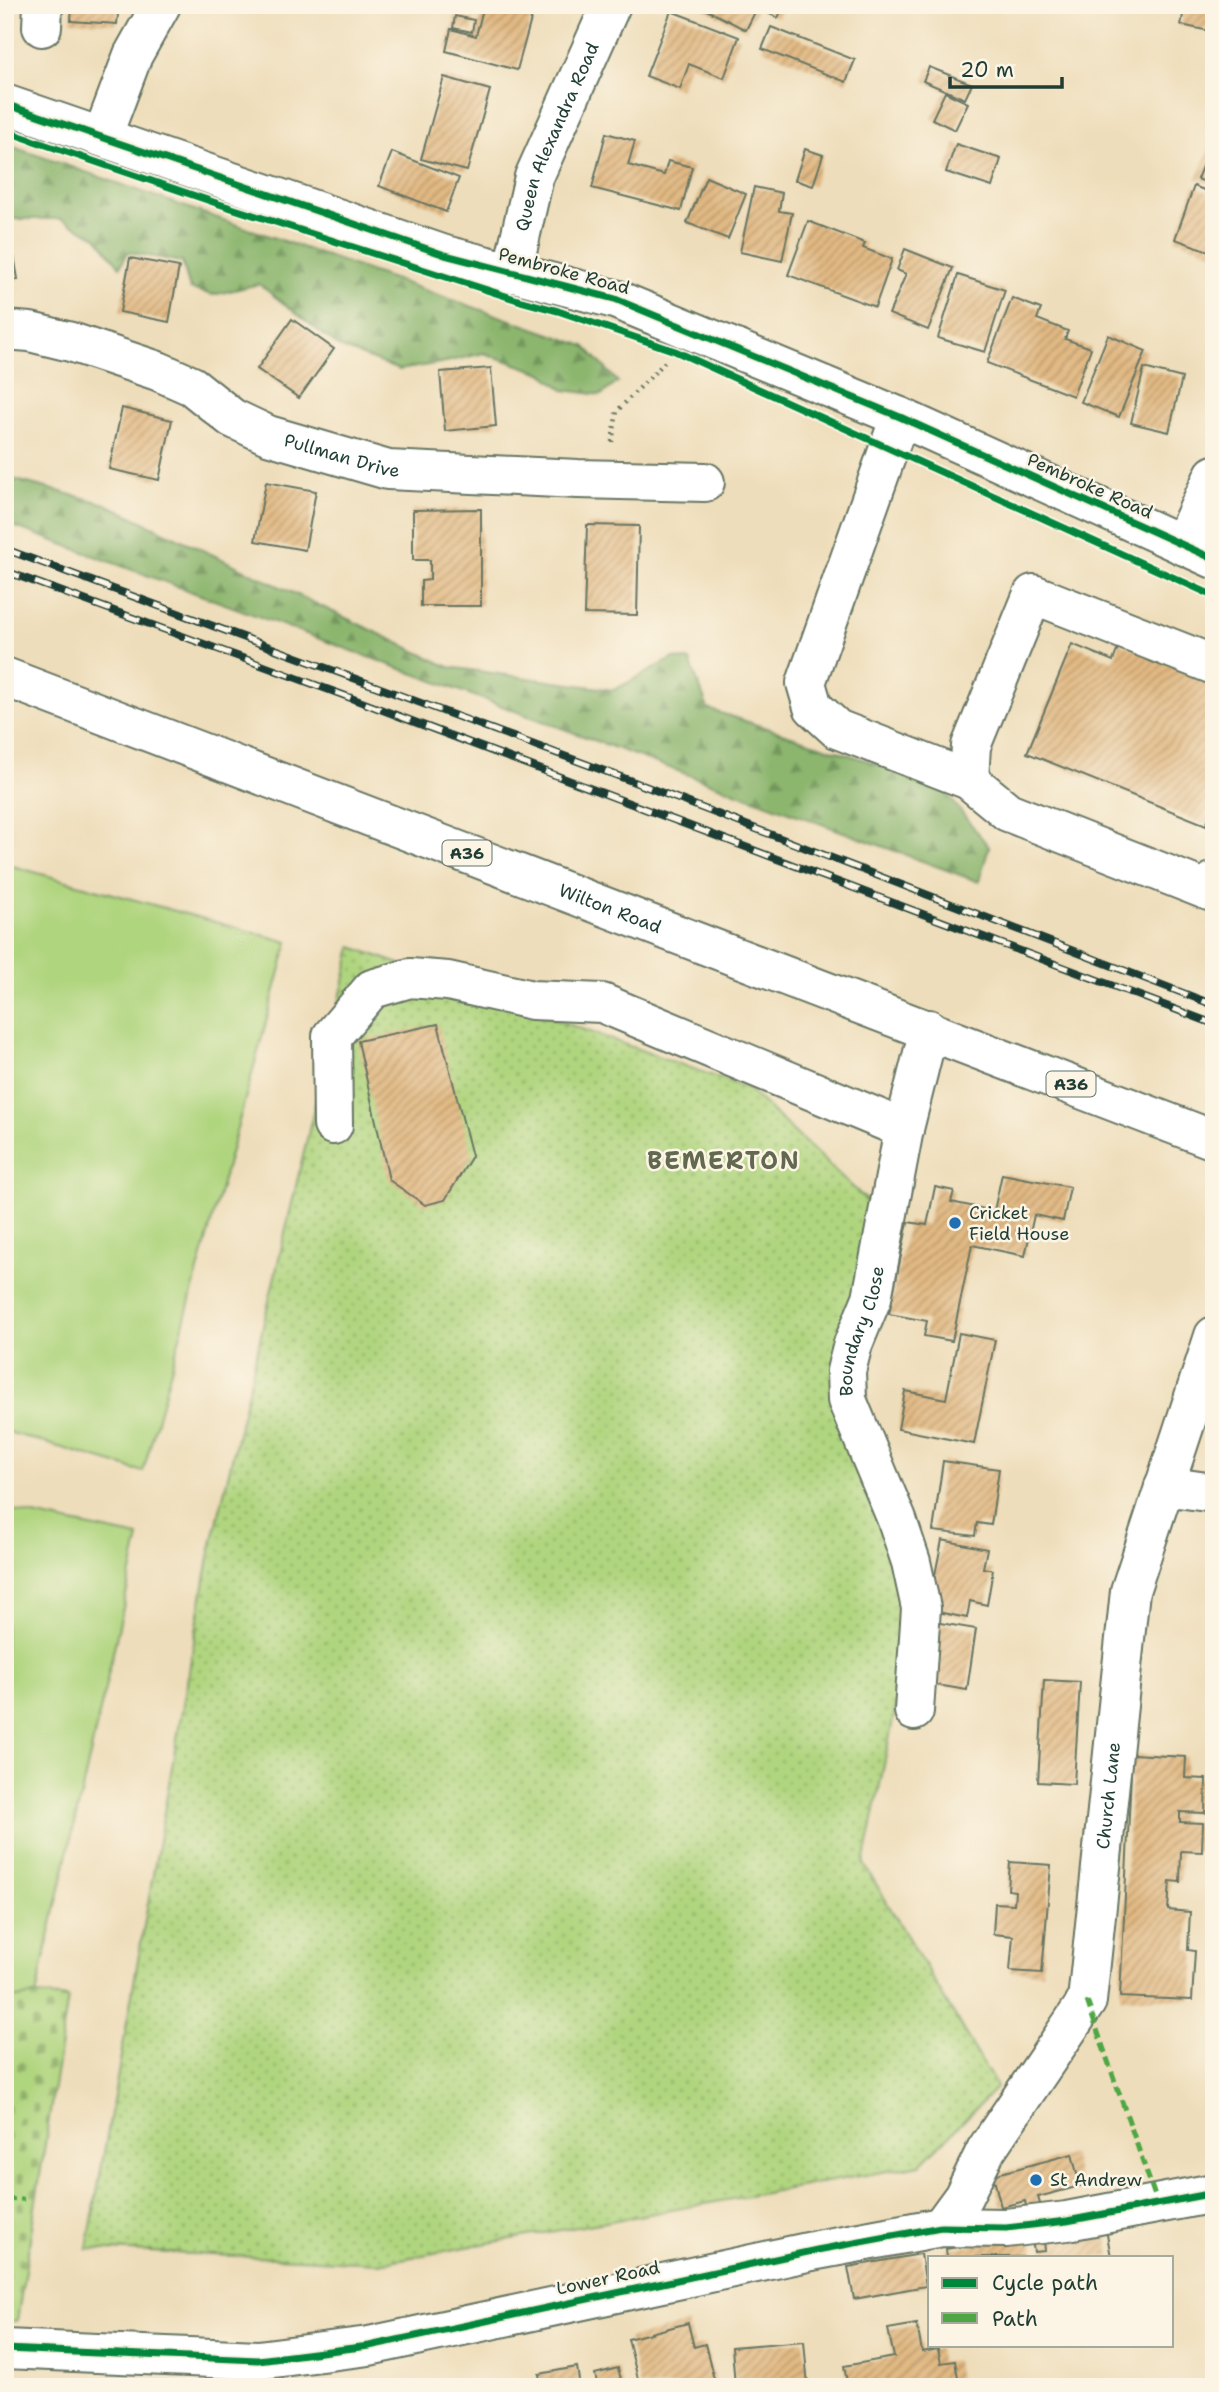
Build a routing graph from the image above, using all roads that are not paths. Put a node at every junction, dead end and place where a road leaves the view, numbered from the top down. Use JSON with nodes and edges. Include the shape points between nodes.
{"nodes":[{"id":1,"x":161,"y":5,"type":"edge"},
{"id":2,"x":611,"y":5,"type":"edge"},
{"id":3,"x":5,"y":104,"type":"edge"},
{"id":4,"x":102,"y":137,"type":"junction"},
{"id":5,"x":512,"y":273,"type":"junction"},
{"id":6,"x":5,"y":330,"type":"edge"},
{"id":7,"x":900,"y":417,"type":"junction"},
{"id":8,"x":1214,"y":475,"type":"edge"},
{"id":9,"x":705,"y":482,"type":"dead end"},
{"id":10,"x":1198,"y":552,"type":"edge"},
{"id":11,"x":1214,"y":665,"type":"edge"},
{"id":12,"x":5,"y":677,"type":"edge"},
{"id":13,"x":969,"y":780,"type":"junction"},
{"id":14,"x":1214,"y":881,"type":"edge"},
{"id":15,"x":929,"y":1029,"type":"junction"},
{"id":16,"x":333,"y":1125,"type":"dead end"},
{"id":17,"x":904,"y":1129,"type":"junction"},
{"id":18,"x":1214,"y":1140,"type":"edge"},
{"id":19,"x":1214,"y":1336,"type":"edge"},
{"id":20,"x":1164,"y":1486,"type":"junction"},
{"id":21,"x":1214,"y":1493,"type":"edge"},
{"id":22,"x":914,"y":1711,"type":"dead end"},
{"id":23,"x":1214,"y":2193,"type":"edge"},
{"id":24,"x":941,"y":2227,"type":"junction"},
{"id":25,"x":5,"y":2349,"type":"edge"}],
"edges":[{"from":1,"to":4,"type":"main road","via":[[133,55]]},
{"from":2,"to":5,"type":"main road","name":"Queen Alexandra Road","via":[[534,177]]},
{"from":3,"to":4,"type":"main road","name":"Pembroke Road"},
{"from":4,"to":5,"type":"main road","name":"Pembroke Road","via":[[445,255]]},
{"from":5,"to":7,"type":"main road","name":"Pembroke Road","via":[[615,299]]},
{"from":6,"to":9,"type":"main road","name":"Pullman Drive","via":[[71,342],[158,371],[191,386],[232,418],[268,435],[370,466],[408,472]]},
{"from":7,"to":10,"type":"main road","name":"Pembroke Road"},
{"from":7,"to":13,"type":"main road","via":[[806,683],[813,707],[837,729]]},
{"from":8,"to":10,"type":"main road"},
{"from":11,"to":13,"type":"main road","via":[[1033,594],[971,746]]},
{"from":12,"to":15,"type":"main road","name":"Wilton Road","number":"A36"},
{"from":13,"to":14,"type":"main road","via":[[1008,812],[1209,891]]},
{"from":15,"to":17,"type":"main road","name":"Boundary Close"},
{"from":15,"to":18,"type":"main road","name":"Wilton Road","number":"A36"},
{"from":16,"to":17,"type":"main road","via":[[332,1036],[372,989],[410,978],[448,981],[531,1000],[602,1003]]},
{"from":17,"to":22,"type":"main road","name":"Boundary Close","via":[[872,1298],[846,1371],[847,1400],[897,1520],[921,1608]]},
{"from":19,"to":20,"type":"main road","name":"Church Lane"},
{"from":20,"to":21,"type":"main road"},
{"from":20,"to":24,"type":"main road","name":"Church Lane","via":[[1130,1591],[1087,2001],[986,2150],[963,2197]]},
{"from":23,"to":24,"type":"main road","name":"Lower Road","via":[[1067,2221],[1006,2228]]},
{"from":24,"to":25,"type":"main road","name":"Lower Road","via":[[803,2252],[369,2346],[258,2360]]}]}
